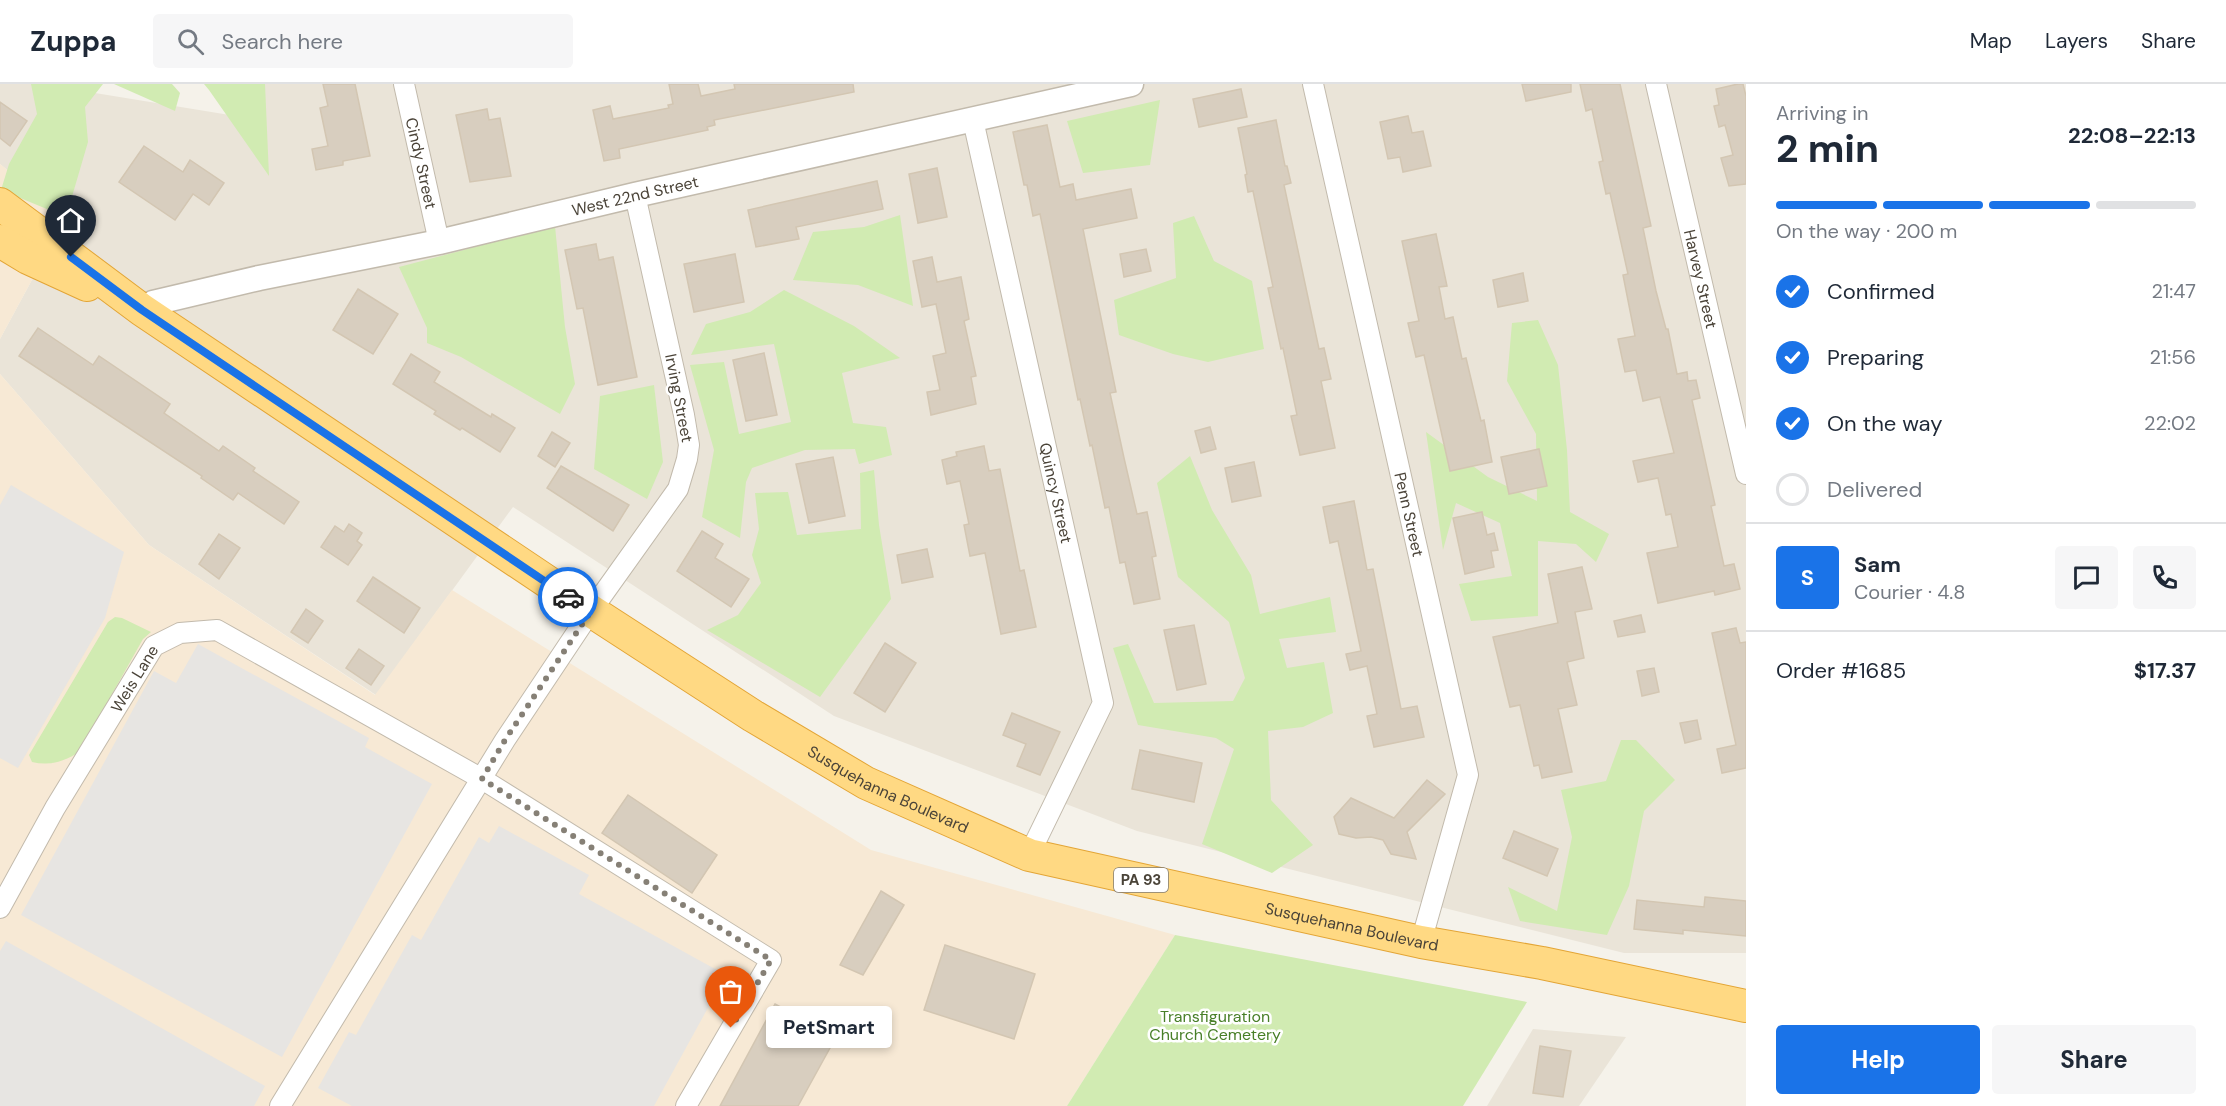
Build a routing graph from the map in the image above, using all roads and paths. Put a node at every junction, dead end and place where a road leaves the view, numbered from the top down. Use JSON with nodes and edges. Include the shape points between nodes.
{"nodes":[{"id":1,"x":404,"y":84,"type":"edge"},
{"id":2,"x":1131,"y":84,"type":"edge"},
{"id":3,"x":1313,"y":84,"type":"edge"},
{"id":4,"x":1656,"y":84,"type":"edge"},
{"id":5,"x":974,"y":120,"type":"junction"},
{"id":6,"x":635,"y":195,"type":"junction"},
{"id":7,"x":0,"y":204,"type":"edge"},
{"id":8,"x":0,"y":241,"type":"edge"},
{"id":9,"x":439,"y":242,"type":"junction"},
{"id":10,"x":142,"y":310,"type":"junction"},
{"id":11,"x":1746,"y":474,"type":"edge"},
{"id":12,"x":591,"y":611,"type":"junction"},
{"id":13,"x":482,"y":779,"type":"junction"},
{"id":14,"x":1029,"y":855,"type":"junction"},
{"id":15,"x":0,"y":908,"type":"edge"},
{"id":16,"x":1421,"y":942,"type":"junction"},
{"id":17,"x":1746,"y":1005,"type":"edge"},
{"id":18,"x":280,"y":1106,"type":"edge"},
{"id":19,"x":686,"y":1106,"type":"edge"}],
"edges":[{"from":1,"to":9,"type":"street","name":"Cindy Street"},
{"from":2,"to":5,"type":"street","name":"West 22nd Street"},
{"from":3,"to":16,"type":"street","name":"Penn Street","via":[[1468,775]]},
{"from":4,"to":11,"type":"street","name":"Harvey Street"},
{"from":5,"to":6,"type":"street","name":"West 22nd Street"},
{"from":5,"to":14,"type":"street","name":"Quincy Street","via":[[1103,703]]},
{"from":6,"to":9,"type":"street","name":"West 22nd Street"},
{"from":6,"to":12,"type":"street","name":"Irving Street","via":[[684,415],[687,459],[670,503]]},
{"from":7,"to":10,"type":"highway","name":"Susquehanna Boulevard","number":"PA 93"},
{"from":8,"to":10,"type":"highway","name":"Susquehanna Boulevard","number":"PA 93","via":[[28,258]]},
{"from":9,"to":10,"type":"street","name":"West 22nd Street","via":[[259,278],[153,303]]},
{"from":10,"to":12,"type":"highway","name":"Susquehanna Boulevard","number":"PA 93"},
{"from":12,"to":13,"type":"street"},
{"from":12,"to":14,"type":"highway","name":"Susquehanna Boulevard","number":"PA 93","via":[[753,716],[866,783]]},
{"from":13,"to":15,"type":"street","name":"Weis Lane","via":[[217,630],[180,633],[154,646],[55,808]]},
{"from":13,"to":18,"type":"street"},
{"from":13,"to":19,"type":"street","name":"Weis Lane","via":[[771,960]]},
{"from":14,"to":16,"type":"highway","name":"Susquehanna Boulevard","number":"PA 93"},
{"from":16,"to":17,"type":"highway","name":"Susquehanna Boulevard","number":"PA 93"}]}
